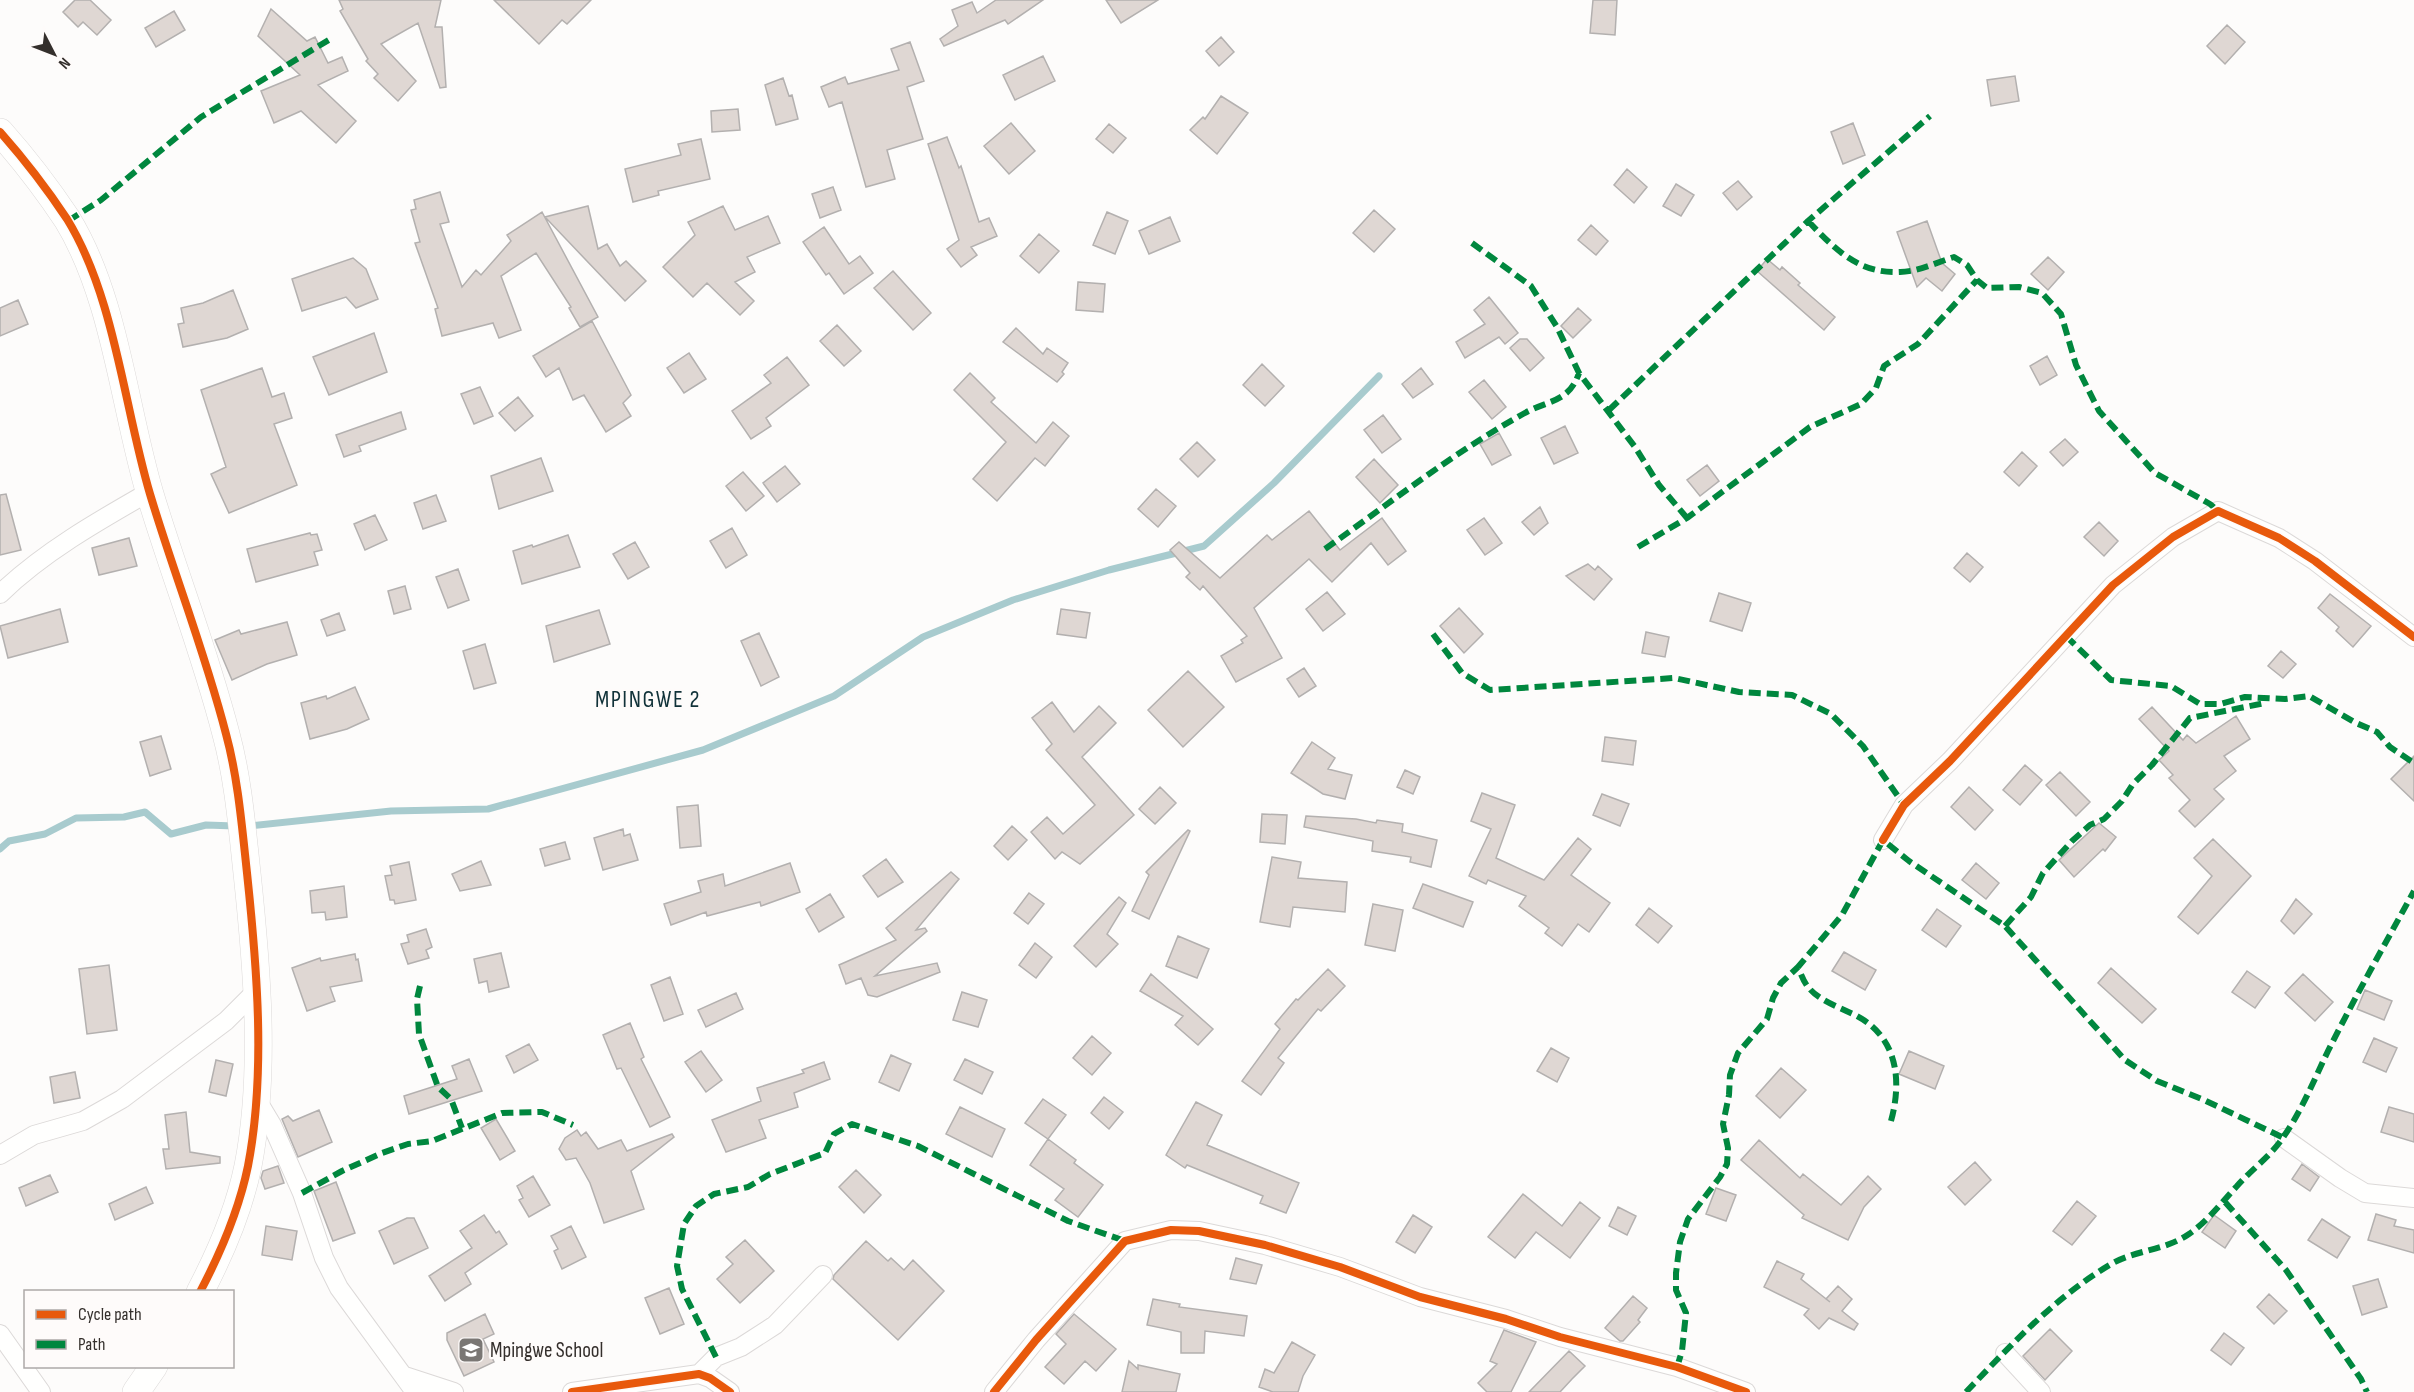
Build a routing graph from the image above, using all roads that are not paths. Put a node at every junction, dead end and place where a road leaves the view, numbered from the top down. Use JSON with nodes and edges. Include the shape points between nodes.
{"nodes":[{"id":1,"x":0,"y":132,"type":"edge"},
{"id":2,"x":149,"y":492,"type":"junction"},
{"id":3,"x":0,"y":594,"type":"edge"},
{"id":4,"x":2414,"y":637,"type":"edge"},
{"id":5,"x":1882,"y":840,"type":"dead end"},
{"id":6,"x":257,"y":990,"type":"junction"},
{"id":7,"x":257,"y":1100,"type":"junction"},
{"id":8,"x":2284,"y":1138,"type":"dead end"},
{"id":9,"x":0,"y":1155,"type":"edge"},
{"id":10,"x":2414,"y":1198,"type":"edge"},
{"id":11,"x":823,"y":1275,"type":"dead end"},
{"id":12,"x":201,"y":1290,"type":"edge"},
{"id":13,"x":0,"y":1334,"type":"edge"},
{"id":14,"x":2006,"y":1353,"type":"dead end"},
{"id":15,"x":24,"y":1368,"type":"edge"},
{"id":16,"x":24,"y":1368,"type":"edge"},
{"id":17,"x":153,"y":1368,"type":"edge"},
{"id":18,"x":699,"y":1374,"type":"junction"},
{"id":19,"x":405,"y":1376,"type":"junction"},
{"id":20,"x":41,"y":1392,"type":"edge"},
{"id":21,"x":136,"y":1392,"type":"edge"},
{"id":22,"x":415,"y":1392,"type":"edge"},
{"id":23,"x":454,"y":1392,"type":"edge"},
{"id":24,"x":572,"y":1392,"type":"edge"},
{"id":25,"x":730,"y":1392,"type":"edge"},
{"id":26,"x":994,"y":1392,"type":"edge"},
{"id":27,"x":1746,"y":1392,"type":"edge"},
{"id":28,"x":2041,"y":1392,"type":"edge"}],
"edges":[{"from":1,"to":2,"type":"street","via":[[68,221],[97,287]]},
{"from":2,"to":3,"type":"street","via":[[91,525]]},
{"from":2,"to":6,"type":"street","via":[[227,736],[242,827]]},
{"from":4,"to":5,"type":"street","via":[[2315,561],[2279,538],[2218,511],[2173,537],[2113,585],[1950,761],[1904,805]]},
{"from":6,"to":7,"type":"street"},
{"from":6,"to":9,"type":"street","via":[[226,1022],[122,1099],[83,1121],[34,1135]]},
{"from":7,"to":12,"type":"street","via":[[240,1197]]},
{"from":7,"to":19,"type":"street","via":[[302,1193],[324,1258],[339,1288]]},
{"from":8,"to":10,"type":"street","via":[[2365,1193]]},
{"from":11,"to":18,"type":"street","via":[[775,1325],[741,1347],[716,1357]]},
{"from":13,"to":15,"type":"street"},
{"from":14,"to":28,"type":"street"},
{"from":16,"to":20,"type":"street"},
{"from":17,"to":21,"type":"street"},
{"from":18,"to":24,"type":"street"},
{"from":18,"to":25,"type":"street"},
{"from":19,"to":22,"type":"street"},
{"from":19,"to":23,"type":"street"},
{"from":26,"to":27,"type":"street","via":[[1125,1241],[1171,1230],[1199,1231],[1265,1245],[1420,1297],[1677,1367]]}]}
